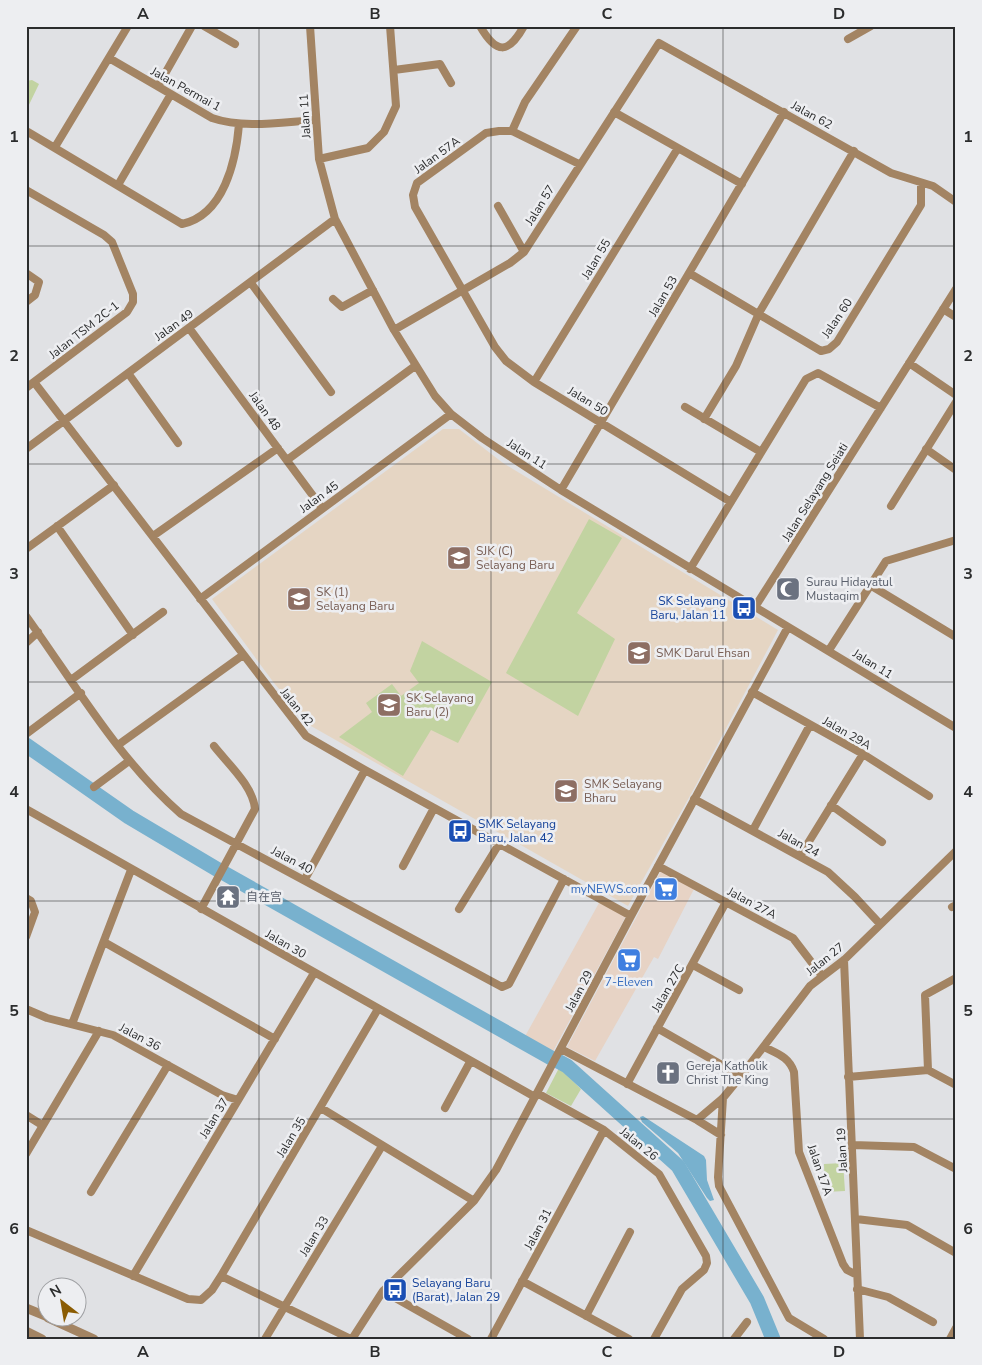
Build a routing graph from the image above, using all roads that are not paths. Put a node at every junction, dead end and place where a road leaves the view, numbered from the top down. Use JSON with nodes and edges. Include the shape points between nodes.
{"nodes":[{"id":1,"x":128,"y":26,"type":"edge"},
{"id":2,"x":192,"y":26,"type":"edge"},
{"id":3,"x":204,"y":26,"type":"edge"},
{"id":4,"x":310,"y":26,"type":"edge"},
{"id":5,"x":390,"y":26,"type":"edge"},
{"id":6,"x":480,"y":26,"type":"edge"},
{"id":7,"x":524,"y":26,"type":"edge"},
{"id":8,"x":577,"y":26,"type":"edge"},
{"id":9,"x":871,"y":26,"type":"edge"},
{"id":10,"x":848,"y":39,"type":"dead end"},
{"id":11,"x":235,"y":44,"type":"dead end"},
{"id":12,"x":659,"y":44,"type":"joint"},
{"id":13,"x":110,"y":58,"type":"junction"},
{"id":14,"x":394,"y":70,"type":"junction"},
{"id":15,"x":451,"y":83,"type":"dead end"},
{"id":16,"x":158,"y":86,"type":"junction"},
{"id":17,"x":171,"y":94,"type":"junction"},
{"id":18,"x":614,"y":112,"type":"junction"},
{"id":19,"x":784,"y":112,"type":"junction"},
{"id":20,"x":316,"y":120,"type":"junction"},
{"id":21,"x":240,"y":124,"type":"junction"},
{"id":22,"x":512,"y":131,"type":"junction"},
{"id":23,"x":28,"y":132,"type":"dead end"},
{"id":24,"x":55,"y":147,"type":"junction"},
{"id":25,"x":678,"y":148,"type":"junction"},
{"id":26,"x":854,"y":151,"type":"junction"},
{"id":27,"x":319,"y":159,"type":"junction"},
{"id":28,"x":579,"y":164,"type":"junction"},
{"id":29,"x":921,"y":183,"type":"junction"},
{"id":30,"x":742,"y":184,"type":"junction"},
{"id":31,"x":118,"y":185,"type":"junction"},
{"id":32,"x":26,"y":190,"type":"edge"},
{"id":33,"x":956,"y":202,"type":"edge"},
{"id":34,"x":498,"y":206,"type":"dead end"},
{"id":35,"x":335,"y":219,"type":"junction"},
{"id":36,"x":524,"y":252,"type":"junction"},
{"id":37,"x":26,"y":273,"type":"edge"},
{"id":38,"x":689,"y":273,"type":"junction"},
{"id":39,"x":251,"y":283,"type":"junction"},
{"id":40,"x":956,"y":288,"type":"edge"},
{"id":41,"x":373,"y":290,"type":"junction"},
{"id":42,"x":462,"y":291,"type":"junction"},
{"id":43,"x":333,"y":299,"type":"dead end"},
{"id":44,"x":26,"y":302,"type":"edge"},
{"id":45,"x":943,"y":308,"type":"junction"},
{"id":46,"x":758,"y":313,"type":"junction"},
{"id":47,"x":956,"y":317,"type":"edge"},
{"id":48,"x":190,"y":328,"type":"junction"},
{"id":49,"x":394,"y":330,"type":"junction"},
{"id":50,"x":909,"y":363,"type":"junction"},
{"id":51,"x":415,"y":366,"type":"junction"},
{"id":52,"x":128,"y":373,"type":"junction"},
{"id":53,"x":34,"y":382,"type":"junction"},
{"id":54,"x":534,"y":382,"type":"junction"},
{"id":55,"x":26,"y":388,"type":"edge"},
{"id":56,"x":331,"y":392,"type":"dead end"},
{"id":57,"x":956,"y":395,"type":"edge"},
{"id":58,"x":956,"y":402,"type":"edge"},
{"id":59,"x":685,"y":407,"type":"dead end"},
{"id":60,"x":881,"y":408,"type":"junction"},
{"id":61,"x":451,"y":414,"type":"junction"},
{"id":62,"x":704,"y":419,"type":"junction"},
{"id":63,"x":63,"y":421,"type":"junction"},
{"id":64,"x":601,"y":422,"type":"junction"},
{"id":65,"x":178,"y":443,"type":"dead end"},
{"id":66,"x":278,"y":448,"type":"junction"},
{"id":67,"x":26,"y":449,"type":"edge"},
{"id":68,"x":926,"y":449,"type":"junction"},
{"id":69,"x":761,"y":452,"type":"junction"},
{"id":70,"x":287,"y":460,"type":"junction"},
{"id":71,"x":956,"y":470,"type":"edge"},
{"id":72,"x":114,"y":485,"type":"junction"},
{"id":73,"x":561,"y":490,"type":"junction"},
{"id":74,"x":731,"y":502,"type":"junction"},
{"id":75,"x":891,"y":506,"type":"dead end"},
{"id":76,"x":322,"y":508,"type":"junction"},
{"id":77,"x":57,"y":526,"type":"junction"},
{"id":78,"x":154,"y":536,"type":"junction"},
{"id":79,"x":956,"y":540,"type":"edge"},
{"id":80,"x":26,"y":549,"type":"edge"},
{"id":81,"x":690,"y":569,"type":"junction"},
{"id":82,"x":870,"y":585,"type":"junction"},
{"id":83,"x":200,"y":599,"type":"junction"},
{"id":84,"x":755,"y":607,"type":"junction"},
{"id":85,"x":163,"y":612,"type":"dead end"},
{"id":86,"x":26,"y":616,"type":"edge"},
{"id":87,"x":788,"y":627,"type":"junction"},
{"id":88,"x":38,"y":632,"type":"junction"},
{"id":89,"x":133,"y":635,"type":"junction"},
{"id":90,"x":956,"y":637,"type":"edge"},
{"id":91,"x":26,"y":643,"type":"edge"},
{"id":92,"x":829,"y":650,"type":"junction"},
{"id":93,"x":243,"y":655,"type":"junction"},
{"id":94,"x":71,"y":680,"type":"junction"},
{"id":95,"x":752,"y":692,"type":"junction"},
{"id":96,"x":81,"y":693,"type":"junction"},
{"id":97,"x":810,"y":725,"type":"junction"},
{"id":98,"x":956,"y":728,"type":"edge"},
{"id":99,"x":26,"y":734,"type":"edge"},
{"id":100,"x":118,"y":745,"type":"junction"},
{"id":101,"x":214,"y":746,"type":"dead end"},
{"id":102,"x":862,"y":754,"type":"junction"},
{"id":103,"x":129,"y":761,"type":"junction"},
{"id":104,"x":365,"y":770,"type":"junction"},
{"id":105,"x":94,"y":787,"type":"dead end"},
{"id":106,"x":929,"y":796,"type":"dead end"},
{"id":107,"x":694,"y":799,"type":"junction"},
{"id":108,"x":831,"y":805,"type":"junction"},
{"id":109,"x":434,"y":808,"type":"junction"},
{"id":110,"x":26,"y":809,"type":"edge"},
{"id":111,"x":753,"y":830,"type":"junction"},
{"id":112,"x":882,"y":842,"type":"dead end"},
{"id":113,"x":236,"y":843,"type":"junction"},
{"id":114,"x":499,"y":844,"type":"junction"},
{"id":115,"x":956,"y":851,"type":"edge"},
{"id":116,"x":800,"y":856,"type":"junction"},
{"id":117,"x":403,"y":866,"type":"dead end"},
{"id":118,"x":658,"y":866,"type":"junction"},
{"id":119,"x":132,"y":870,"type":"junction"},
{"id":120,"x":564,"y":879,"type":"junction"},
{"id":121,"x":305,"y":880,"type":"junction"},
{"id":122,"x":26,"y":898,"type":"edge"},
{"id":123,"x":726,"y":902,"type":"junction"},
{"id":124,"x":201,"y":908,"type":"junction"},
{"id":125,"x":459,"y":909,"type":"dead end"},
{"id":126,"x":631,"y":916,"type":"junction"},
{"id":127,"x":880,"y":924,"type":"junction"},
{"id":128,"x":26,"y":938,"type":"edge"},
{"id":129,"x":104,"y":942,"type":"junction"},
{"id":130,"x":844,"y":960,"type":"junction"},
{"id":131,"x":693,"y":965,"type":"junction"},
{"id":132,"x":314,"y":973,"type":"junction"},
{"id":133,"x":822,"y":976,"type":"junction"},
{"id":134,"x":956,"y":978,"type":"edge"},
{"id":135,"x":739,"y":990,"type":"dead end"},
{"id":136,"x":26,"y":1009,"type":"edge"},
{"id":137,"x":378,"y":1009,"type":"junction"},
{"id":138,"x":72,"y":1024,"type":"junction"},
{"id":139,"x":657,"y":1028,"type":"junction"},
{"id":140,"x":99,"y":1031,"type":"junction"},
{"id":141,"x":275,"y":1039,"type":"junction"},
{"id":142,"x":764,"y":1047,"type":"junction"},
{"id":143,"x":560,"y":1049,"type":"junction"},
{"id":144,"x":470,"y":1062,"type":"junction"},
{"id":145,"x":168,"y":1065,"type":"junction"},
{"id":146,"x":928,"y":1070,"type":"junction"},
{"id":147,"x":741,"y":1076,"type":"junction"},
{"id":148,"x":848,"y":1077,"type":"junction"},
{"id":149,"x":627,"y":1084,"type":"junction"},
{"id":150,"x":956,"y":1085,"type":"edge"},
{"id":151,"x":536,"y":1095,"type":"junction"},
{"id":152,"x":723,"y":1098,"type":"junction"},
{"id":153,"x":238,"y":1100,"type":"junction"},
{"id":154,"x":321,"y":1108,"type":"junction"},
{"id":155,"x":445,"y":1108,"type":"dead end"},
{"id":156,"x":26,"y":1115,"type":"edge"},
{"id":157,"x":697,"y":1120,"type":"junction"},
{"id":158,"x":42,"y":1125,"type":"junction"},
{"id":159,"x":604,"y":1130,"type":"junction"},
{"id":160,"x":720,"y":1135,"type":"junction"},
{"id":161,"x":853,"y":1145,"type":"junction"},
{"id":162,"x":382,"y":1146,"type":"junction"},
{"id":163,"x":26,"y":1154,"type":"edge"},
{"id":164,"x":956,"y":1169,"type":"edge"},
{"id":165,"x":91,"y":1192,"type":"dead end"},
{"id":166,"x":474,"y":1201,"type":"junction"},
{"id":167,"x":856,"y":1218,"type":"junction"},
{"id":168,"x":26,"y":1230,"type":"edge"},
{"id":169,"x":630,"y":1232,"type":"dead end"},
{"id":170,"x":956,"y":1253,"type":"edge"},
{"id":171,"x":857,"y":1275,"type":"junction"},
{"id":172,"x":133,"y":1276,"type":"junction"},
{"id":173,"x":221,"y":1276,"type":"junction"},
{"id":174,"x":522,"y":1281,"type":"junction"},
{"id":175,"x":858,"y":1289,"type":"junction"},
{"id":176,"x":383,"y":1291,"type":"junction"},
{"id":177,"x":284,"y":1306,"type":"junction"},
{"id":178,"x":26,"y":1308,"type":"edge"},
{"id":179,"x":38,"y":1313,"type":"edge"},
{"id":180,"x":586,"y":1316,"type":"junction"},
{"id":181,"x":746,"y":1322,"type":"dead end"},
{"id":182,"x":933,"y":1322,"type":"dead end"},
{"id":183,"x":71,"y":1328,"type":"edge"},
{"id":184,"x":956,"y":1328,"type":"edge"},
{"id":185,"x":26,"y":1332,"type":"edge"},
{"id":186,"x":456,"y":1336,"type":"edge"},
{"id":187,"x":42,"y":1339,"type":"edge"},
{"id":188,"x":94,"y":1339,"type":"edge"},
{"id":189,"x":265,"y":1339,"type":"edge"},
{"id":190,"x":352,"y":1339,"type":"edge"},
{"id":191,"x":468,"y":1339,"type":"edge"},
{"id":192,"x":491,"y":1339,"type":"edge"},
{"id":193,"x":628,"y":1339,"type":"edge"},
{"id":194,"x":654,"y":1339,"type":"edge"},
{"id":195,"x":734,"y":1339,"type":"edge"},
{"id":196,"x":824,"y":1339,"type":"edge"},
{"id":197,"x":860,"y":1339,"type":"edge"},
{"id":198,"x":950,"y":1339,"type":"edge"}],
"edges":[{"from":1,"to":13,"type":"street"},
{"from":2,"to":16,"type":"street"},
{"from":3,"to":11,"type":"street"},
{"from":4,"to":20,"type":"street","name":"Jalan 11"},
{"from":5,"to":14,"type":"street"},
{"from":6,"to":7,"type":"street","via":[[490,42],[507,48],[516,41]]},
{"from":8,"to":22,"type":"street","via":[[525,102]]},
{"from":9,"to":10,"type":"street"},
{"from":12,"to":18,"type":"street","name":"Jalan 57"},
{"from":12,"to":19,"type":"street","name":"Jalan 62"},
{"from":13,"to":16,"type":"street","name":"Jalan Permai 1"},
{"from":13,"to":24,"type":"street"},
{"from":14,"to":15,"type":"street","via":[[440,64]]},
{"from":14,"to":27,"type":"street","via":[[396,106],[384,132],[368,148]]},
{"from":16,"to":17,"type":"street","name":"Jalan Permai 1"},
{"from":17,"to":21,"type":"street","name":"Jalan Permai 1","via":[[212,118]]},
{"from":17,"to":31,"type":"street"},
{"from":18,"to":25,"type":"street"},
{"from":18,"to":28,"type":"street","name":"Jalan 57"},
{"from":19,"to":26,"type":"street","name":"Jalan 62"},
{"from":19,"to":30,"type":"street","name":"Jalan 53"},
{"from":20,"to":21,"type":"street","name":"Jalan Permai 1"},
{"from":20,"to":27,"type":"street","name":"Jalan 11"},
{"from":21,"to":31,"type":"street","via":[[229,177],[216,200],[198,220],[182,224]]},
{"from":22,"to":28,"type":"street"},
{"from":22,"to":42,"type":"street","name":"Jalan 57A","via":[[486,133],[417,183],[413,194],[415,207]]},
{"from":23,"to":24,"type":"street"},
{"from":24,"to":31,"type":"street"},
{"from":25,"to":30,"type":"street"},
{"from":25,"to":54,"type":"street","name":"Jalan 55"},
{"from":26,"to":29,"type":"street","name":"Jalan 62","via":[[891,173]]},
{"from":26,"to":46,"type":"street"},
{"from":27,"to":35,"type":"street","name":"Jalan 11"},
{"from":28,"to":36,"type":"street","name":"Jalan 57"},
{"from":29,"to":33,"type":"street","name":"Jalan 62","via":[[934,186]]},
{"from":29,"to":46,"type":"street","name":"Jalan 60","via":[[921,205],[837,342],[821,351]]},
{"from":30,"to":38,"type":"street","name":"Jalan 53"},
{"from":32,"to":53,"type":"street","name":"Jalan TSM 2C-1","via":[[104,235],[117,252],[133,294],[127,312]]},
{"from":34,"to":36,"type":"street"},
{"from":35,"to":39,"type":"street","name":"Jalan 49"},
{"from":35,"to":41,"type":"street","name":"Jalan 11"},
{"from":36,"to":42,"type":"street","name":"Jalan 57"},
{"from":37,"to":44,"type":"street","via":[[39,282],[35,295]]},
{"from":38,"to":46,"type":"street","name":"Jalan 60"},
{"from":38,"to":64,"type":"street","name":"Jalan 53"},
{"from":39,"to":48,"type":"street","name":"Jalan 49"},
{"from":39,"to":56,"type":"street"},
{"from":40,"to":45,"type":"street","name":"Jalan Selayang Seiati"},
{"from":41,"to":43,"type":"street","via":[[342,307]]},
{"from":41,"to":49,"type":"street","name":"Jalan 11"},
{"from":42,"to":49,"type":"street","name":"Jalan 57"},
{"from":42,"to":54,"type":"street","name":"Jalan 50","via":[[506,361]]},
{"from":45,"to":47,"type":"street"},
{"from":45,"to":50,"type":"street","name":"Jalan Selayang Seiati"},
{"from":46,"to":62,"type":"street","via":[[736,366]]},
{"from":48,"to":52,"type":"street","name":"Jalan 49"},
{"from":48,"to":66,"type":"street","name":"Jalan 48"},
{"from":49,"to":51,"type":"street","name":"Jalan 11"},
{"from":50,"to":57,"type":"street"},
{"from":50,"to":60,"type":"street","name":"Jalan Selayang Seiati"},
{"from":51,"to":61,"type":"street","name":"Jalan 11"},
{"from":51,"to":70,"type":"street"},
{"from":52,"to":63,"type":"street","name":"Jalan 49"},
{"from":52,"to":65,"type":"street"},
{"from":53,"to":55,"type":"street","name":"Jalan TSM 2C-1"},
{"from":53,"to":63,"type":"street"},
{"from":54,"to":64,"type":"street","name":"Jalan 50"},
{"from":58,"to":68,"type":"street"},
{"from":59,"to":62,"type":"street"},
{"from":60,"to":69,"type":"street","via":[[818,373],[806,378]]},
{"from":60,"to":84,"type":"street","name":"Jalan Selayang Seiati"},
{"from":61,"to":73,"type":"street","name":"Jalan 11"},
{"from":61,"to":76,"type":"street","name":"Jalan 45"},
{"from":62,"to":69,"type":"street"},
{"from":63,"to":67,"type":"street","name":"Jalan 49"},
{"from":63,"to":72,"type":"street","name":"Jalan 42"},
{"from":64,"to":73,"type":"street","name":"Jalan 53"},
{"from":64,"to":74,"type":"street","name":"Jalan 50"},
{"from":66,"to":70,"type":"street","name":"Jalan 48"},
{"from":66,"to":78,"type":"street"},
{"from":68,"to":71,"type":"street"},
{"from":68,"to":75,"type":"street"},
{"from":69,"to":74,"type":"street"},
{"from":70,"to":76,"type":"street","name":"Jalan 48"},
{"from":72,"to":77,"type":"street"},
{"from":72,"to":78,"type":"street","name":"Jalan 42"},
{"from":73,"to":81,"type":"street","name":"Jalan 11"},
{"from":74,"to":81,"type":"street"},
{"from":76,"to":83,"type":"street","name":"Jalan 45"},
{"from":77,"to":80,"type":"street"},
{"from":77,"to":89,"type":"street"},
{"from":78,"to":83,"type":"street","name":"Jalan 42"},
{"from":79,"to":82,"type":"street","via":[[890,558]]},
{"from":81,"to":84,"type":"street","name":"Jalan 11"},
{"from":82,"to":90,"type":"street"},
{"from":82,"to":92,"type":"street"},
{"from":83,"to":93,"type":"street","name":"Jalan 42"},
{"from":84,"to":87,"type":"street","name":"Jalan 11"},
{"from":85,"to":89,"type":"street"},
{"from":86,"to":88,"type":"street","name":"Jalan 40"},
{"from":87,"to":92,"type":"street","name":"Jalan 11"},
{"from":87,"to":95,"type":"street","name":"Jalan 29"},
{"from":88,"to":91,"type":"street"},
{"from":88,"to":94,"type":"street","name":"Jalan 40"},
{"from":89,"to":94,"type":"street"},
{"from":92,"to":98,"type":"street","name":"Jalan 11"},
{"from":93,"to":100,"type":"street"},
{"from":93,"to":104,"type":"street","name":"Jalan 42","via":[[306,736]]},
{"from":94,"to":96,"type":"street","name":"Jalan 40"},
{"from":95,"to":97,"type":"street","name":"Jalan 29A"},
{"from":95,"to":107,"type":"street","name":"Jalan 29"},
{"from":96,"to":99,"type":"street"},
{"from":96,"to":100,"type":"street","name":"Jalan 40"},
{"from":97,"to":102,"type":"street","name":"Jalan 29A"},
{"from":97,"to":111,"type":"street"},
{"from":100,"to":103,"type":"street","name":"Jalan 40"},
{"from":101,"to":113,"type":"street","via":[[255,800],[256,809]]},
{"from":102,"to":106,"type":"street","name":"Jalan 29A"},
{"from":102,"to":108,"type":"street"},
{"from":103,"to":105,"type":"street"},
{"from":103,"to":113,"type":"street","name":"Jalan 40","via":[[181,814]]},
{"from":104,"to":109,"type":"street","name":"Jalan 42"},
{"from":104,"to":121,"type":"street"},
{"from":107,"to":111,"type":"street","name":"Jalan 24"},
{"from":107,"to":118,"type":"street","name":"Jalan 29"},
{"from":108,"to":112,"type":"street"},
{"from":108,"to":116,"type":"street"},
{"from":109,"to":114,"type":"street","name":"Jalan 42"},
{"from":109,"to":117,"type":"street"},
{"from":110,"to":119,"type":"street","name":"Jalan 30"},
{"from":111,"to":116,"type":"street","name":"Jalan 24"},
{"from":113,"to":121,"type":"street","name":"Jalan 40"},
{"from":113,"to":124,"type":"street"},
{"from":114,"to":120,"type":"street","name":"Jalan 42"},
{"from":114,"to":125,"type":"street"},
{"from":115,"to":127,"type":"street","name":"Jalan 27"},
{"from":116,"to":127,"type":"street","name":"Jalan 24","via":[[828,872]]},
{"from":118,"to":123,"type":"street","name":"Jalan 27A"},
{"from":118,"to":126,"type":"street","name":"Jalan 29"},
{"from":119,"to":124,"type":"street","name":"Jalan 30"},
{"from":119,"to":129,"type":"street"},
{"from":120,"to":121,"type":"street","name":"Jalan 40","via":[[509,984],[502,987]]},
{"from":120,"to":126,"type":"street","name":"Jalan 42"},
{"from":122,"to":128,"type":"street","via":[[31,901],[35,912]]},
{"from":123,"to":131,"type":"street","name":"Jalan 27C"},
{"from":123,"to":133,"type":"street","name":"Jalan 27A","via":[[793,938]]},
{"from":124,"to":132,"type":"street","name":"Jalan 30"},
{"from":126,"to":143,"type":"street","name":"Jalan 29"},
{"from":127,"to":130,"type":"street","name":"Jalan 27"},
{"from":129,"to":138,"type":"street"},
{"from":129,"to":141,"type":"street"},
{"from":130,"to":133,"type":"street","name":"Jalan 27"},
{"from":130,"to":148,"type":"street","name":"Jalan 19"},
{"from":131,"to":135,"type":"street"},
{"from":131,"to":139,"type":"street","name":"Jalan 27C"},
{"from":132,"to":137,"type":"street","name":"Jalan 30"},
{"from":132,"to":141,"type":"street","name":"Jalan 37"},
{"from":133,"to":142,"type":"street","name":"Jalan 27","via":[[796,1003]]},
{"from":134,"to":146,"type":"street","via":[[925,995]]},
{"from":136,"to":138,"type":"street","name":"Jalan 36"},
{"from":137,"to":144,"type":"street","name":"Jalan 30"},
{"from":137,"to":154,"type":"street","name":"Jalan 35"},
{"from":138,"to":140,"type":"street","name":"Jalan 36"},
{"from":139,"to":147,"type":"street"},
{"from":139,"to":149,"type":"street","name":"Jalan 27C"},
{"from":140,"to":145,"type":"street","name":"Jalan 36","via":[[113,1035]]},
{"from":140,"to":158,"type":"street"},
{"from":141,"to":153,"type":"street","name":"Jalan 37"},
{"from":142,"to":147,"type":"street","name":"Jalan 27"},
{"from":142,"to":171,"type":"street","name":"Jalan 17A","via":[[788,1058],[792,1064],[799,1152],[843,1264]]},
{"from":143,"to":149,"type":"street"},
{"from":143,"to":151,"type":"street","name":"Jalan 29"},
{"from":144,"to":151,"type":"street","name":"Jalan 30"},
{"from":144,"to":155,"type":"street"},
{"from":145,"to":153,"type":"street","name":"Jalan 36","via":[[222,1095]]},
{"from":145,"to":165,"type":"street"},
{"from":146,"to":148,"type":"street"},
{"from":146,"to":150,"type":"street"},
{"from":147,"to":152,"type":"street","name":"Jalan 27"},
{"from":148,"to":161,"type":"street","name":"Jalan 19"},
{"from":149,"to":157,"type":"street"},
{"from":151,"to":159,"type":"street","name":"Jalan 26"},
{"from":151,"to":166,"type":"street","name":"Jalan 29","via":[[496,1170]]},
{"from":152,"to":157,"type":"street","name":"Jalan 27"},
{"from":152,"to":160,"type":"street"},
{"from":153,"to":172,"type":"street","name":"Jalan 37"},
{"from":154,"to":162,"type":"street"},
{"from":154,"to":173,"type":"street","name":"Jalan 35"},
{"from":156,"to":158,"type":"street"},
{"from":157,"to":160,"type":"street"},
{"from":158,"to":163,"type":"street"},
{"from":159,"to":174,"type":"street","name":"Jalan 31"},
{"from":159,"to":194,"type":"street","name":"Jalan 26","via":[[659,1174],[706,1256],[704,1270],[682,1289]]},
{"from":160,"to":196,"type":"street","via":[[719,1186],[789,1318]]},
{"from":161,"to":164,"type":"street","via":[[914,1147]]},
{"from":161,"to":167,"type":"street","name":"Jalan 19"},
{"from":162,"to":166,"type":"street"},
{"from":162,"to":177,"type":"street","name":"Jalan 33"},
{"from":166,"to":176,"type":"street","name":"Jalan 29"},
{"from":167,"to":170,"type":"street","via":[[907,1225]]},
{"from":167,"to":171,"type":"street","name":"Jalan 19"},
{"from":168,"to":172,"type":"street","name":"Jalan 35"},
{"from":169,"to":180,"type":"street"},
{"from":171,"to":175,"type":"street","name":"Jalan 19"},
{"from":172,"to":173,"type":"street","name":"Jalan 35","via":[[188,1299],[201,1300]]},
{"from":173,"to":177,"type":"street"},
{"from":174,"to":180,"type":"street"},
{"from":174,"to":192,"type":"street","name":"Jalan 31"},
{"from":175,"to":182,"type":"street","via":[[888,1297]]},
{"from":175,"to":197,"type":"street","name":"Jalan 19"},
{"from":176,"to":186,"type":"street"},
{"from":176,"to":190,"type":"street","name":"Jalan 29"},
{"from":177,"to":189,"type":"street","name":"Jalan 33"},
{"from":177,"to":190,"type":"street"},
{"from":178,"to":179,"type":"street"},
{"from":180,"to":193,"type":"street"},
{"from":181,"to":195,"type":"street"},
{"from":183,"to":188,"type":"street"},
{"from":184,"to":198,"type":"street"},
{"from":185,"to":187,"type":"street"},
{"from":186,"to":191,"type":"street"}]}
